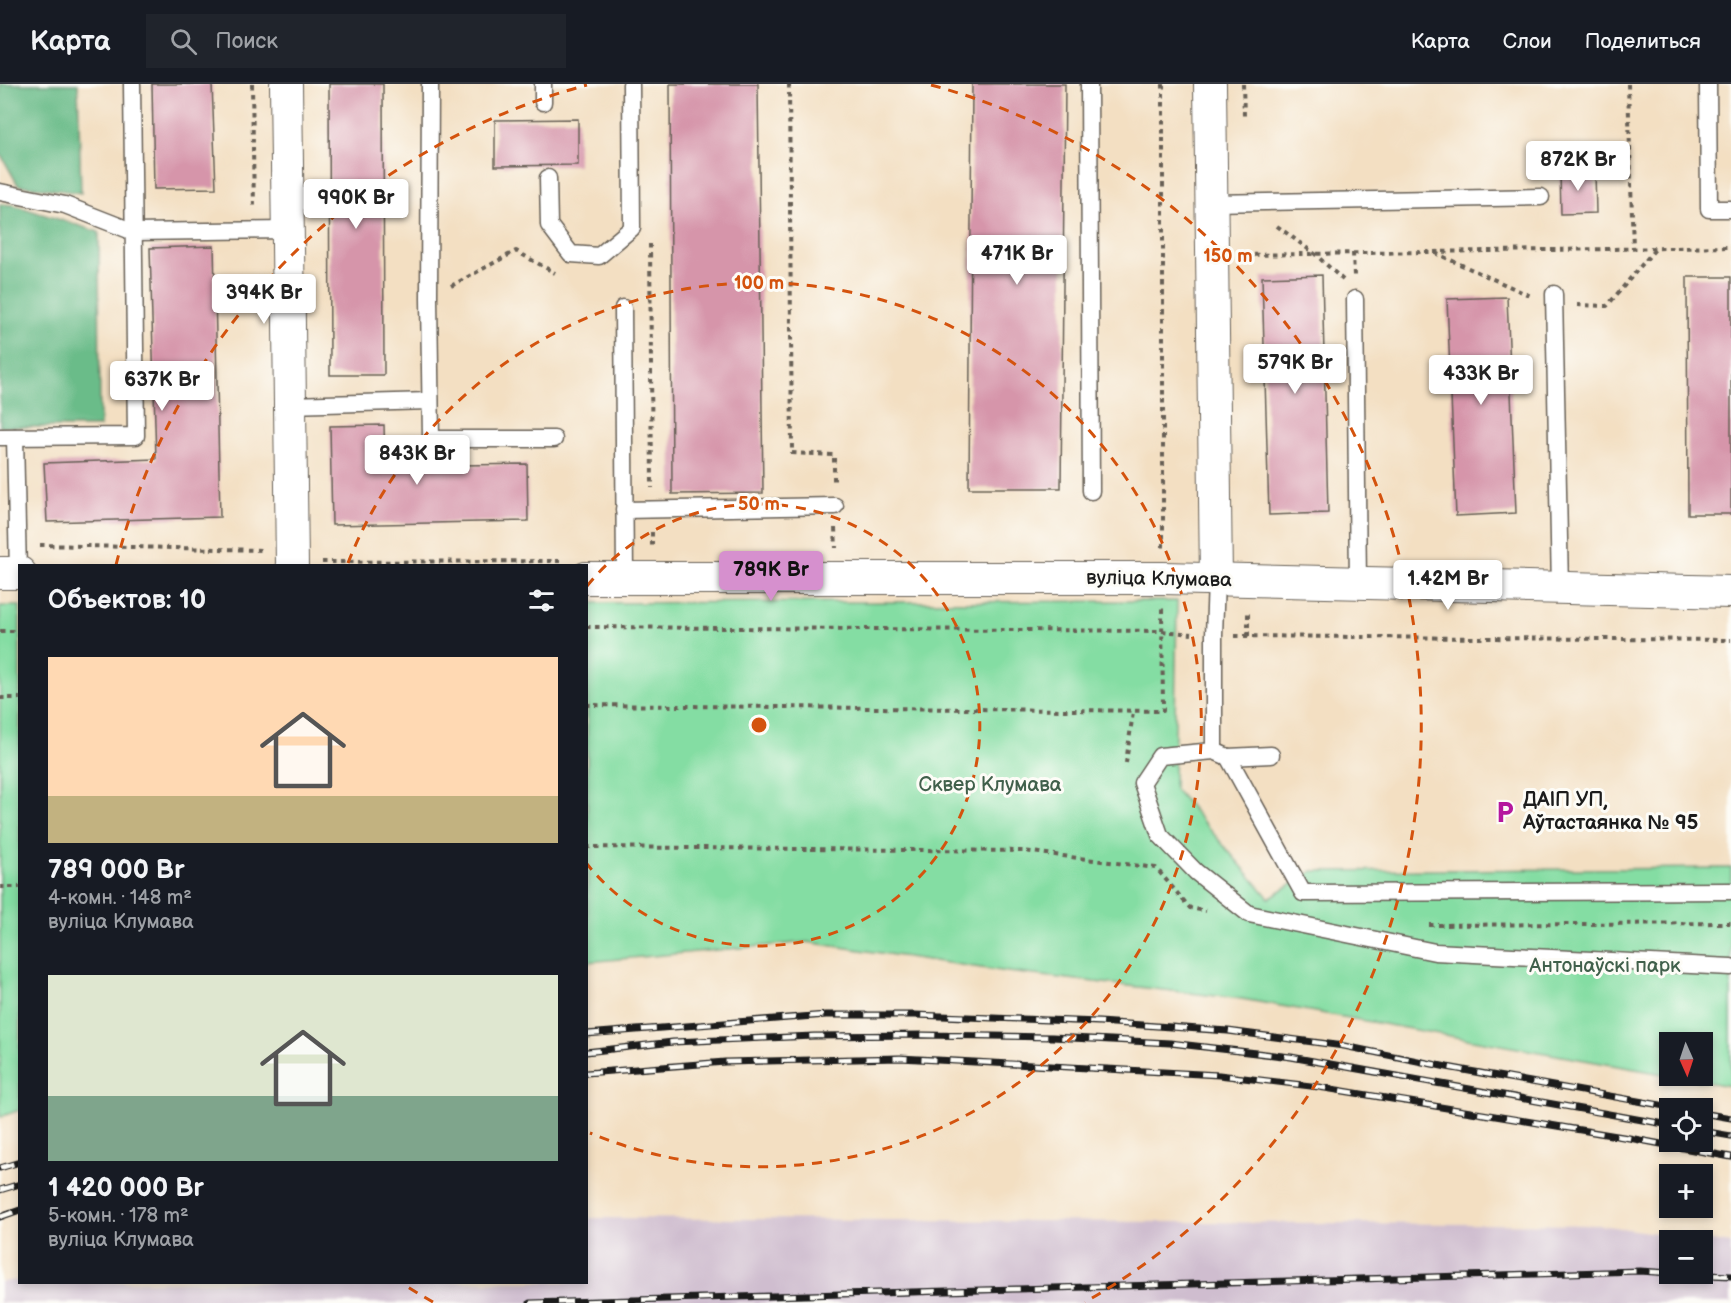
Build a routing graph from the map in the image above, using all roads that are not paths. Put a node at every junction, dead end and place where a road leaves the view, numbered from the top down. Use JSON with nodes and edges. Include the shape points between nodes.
{"nodes":[{"id":1,"x":132,"y":84,"type":"edge"},
{"id":2,"x":286,"y":84,"type":"edge"},
{"id":3,"x":429,"y":84,"type":"edge"},
{"id":4,"x":543,"y":84,"type":"edge"},
{"id":5,"x":631,"y":84,"type":"edge"},
{"id":6,"x":1089,"y":84,"type":"edge"},
{"id":7,"x":1210,"y":84,"type":"edge"},
{"id":8,"x":1708,"y":84,"type":"edge"},
{"id":9,"x":543,"y":102,"type":"dead end"},
{"id":10,"x":548,"y":178,"type":"dead end"},
{"id":11,"x":0,"y":192,"type":"edge"},
{"id":12,"x":1541,"y":197,"type":"dead end"},
{"id":13,"x":1212,"y":203,"type":"junction"},
{"id":14,"x":1731,"y":209,"type":"edge"},
{"id":15,"x":288,"y":230,"type":"junction"},
{"id":16,"x":134,"y":232,"type":"junction"},
{"id":17,"x":1355,"y":299,"type":"dead end"},
{"id":18,"x":1554,"y":300,"type":"road end"},
{"id":19,"x":623,"y":308,"type":"dead end"},
{"id":20,"x":430,"y":401,"type":"junction"},
{"id":21,"x":290,"y":405,"type":"junction"},
{"id":22,"x":8,"y":437,"type":"edge"},
{"id":23,"x":554,"y":439,"type":"dead end"},
{"id":24,"x":1091,"y":491,"type":"dead end"},
{"id":25,"x":835,"y":506,"type":"road end"},
{"id":26,"x":624,"y":510,"type":"junction"},
{"id":27,"x":292,"y":564,"type":"edge"},
{"id":28,"x":12,"y":573,"type":"edge"},
{"id":29,"x":588,"y":578,"type":"edge"},
{"id":30,"x":624,"y":578,"type":"junction"},
{"id":31,"x":1216,"y":580,"type":"junction"},
{"id":32,"x":1358,"y":584,"type":"junction"},
{"id":33,"x":1560,"y":588,"type":"junction"},
{"id":34,"x":1731,"y":592,"type":"edge"},
{"id":35,"x":1221,"y":754,"type":"junction"},
{"id":36,"x":1271,"y":755,"type":"dead end"},
{"id":37,"x":1731,"y":891,"type":"edge"},
{"id":38,"x":1731,"y":967,"type":"edge"}],
"edges":[{"from":1,"to":16,"type":"lane"},
{"from":2,"to":15,"type":"street"},
{"from":3,"to":20,"type":"lane"},
{"from":4,"to":9,"type":"lane"},
{"from":5,"to":10,"type":"lane","via":[[632,228],[599,256],[571,254],[549,225]]},
{"from":6,"to":24,"type":"lane"},
{"from":7,"to":13,"type":"street"},
{"from":8,"to":14,"type":"lane","via":[[1708,209]]},
{"from":11,"to":16,"type":"lane","via":[[65,205]]},
{"from":12,"to":13,"type":"lane"},
{"from":13,"to":31,"type":"street"},
{"from":15,"to":16,"type":"lane"},
{"from":15,"to":21,"type":"street"},
{"from":16,"to":22,"type":"lane","via":[[136,436]]},
{"from":17,"to":32,"type":"lane"},
{"from":18,"to":33,"type":"lane"},
{"from":19,"to":26,"type":"lane"},
{"from":20,"to":21,"type":"lane"},
{"from":20,"to":23,"type":"lane","via":[[431,439]]},
{"from":21,"to":27,"type":"street"},
{"from":22,"to":28,"type":"lane"},
{"from":25,"to":26,"type":"lane"},
{"from":26,"to":30,"type":"lane"},
{"from":29,"to":30,"type":"street","name":"вуліца Клумава"},
{"from":30,"to":31,"type":"street","name":"вуліца Клумава"},
{"from":31,"to":32,"type":"street","name":"вуліца Клумава"},
{"from":31,"to":35,"type":"lane","via":[[1214,636]]},
{"from":32,"to":33,"type":"street","name":"вуліца Клумава"},
{"from":33,"to":34,"type":"street","name":"вуліца Клумава"},
{"from":35,"to":36,"type":"lane"},
{"from":35,"to":37,"type":"lane","via":[[1303,893]]},
{"from":35,"to":38,"type":"lane","via":[[1160,756],[1142,783],[1160,835],[1196,872],[1249,914],[1435,952]]}]}
